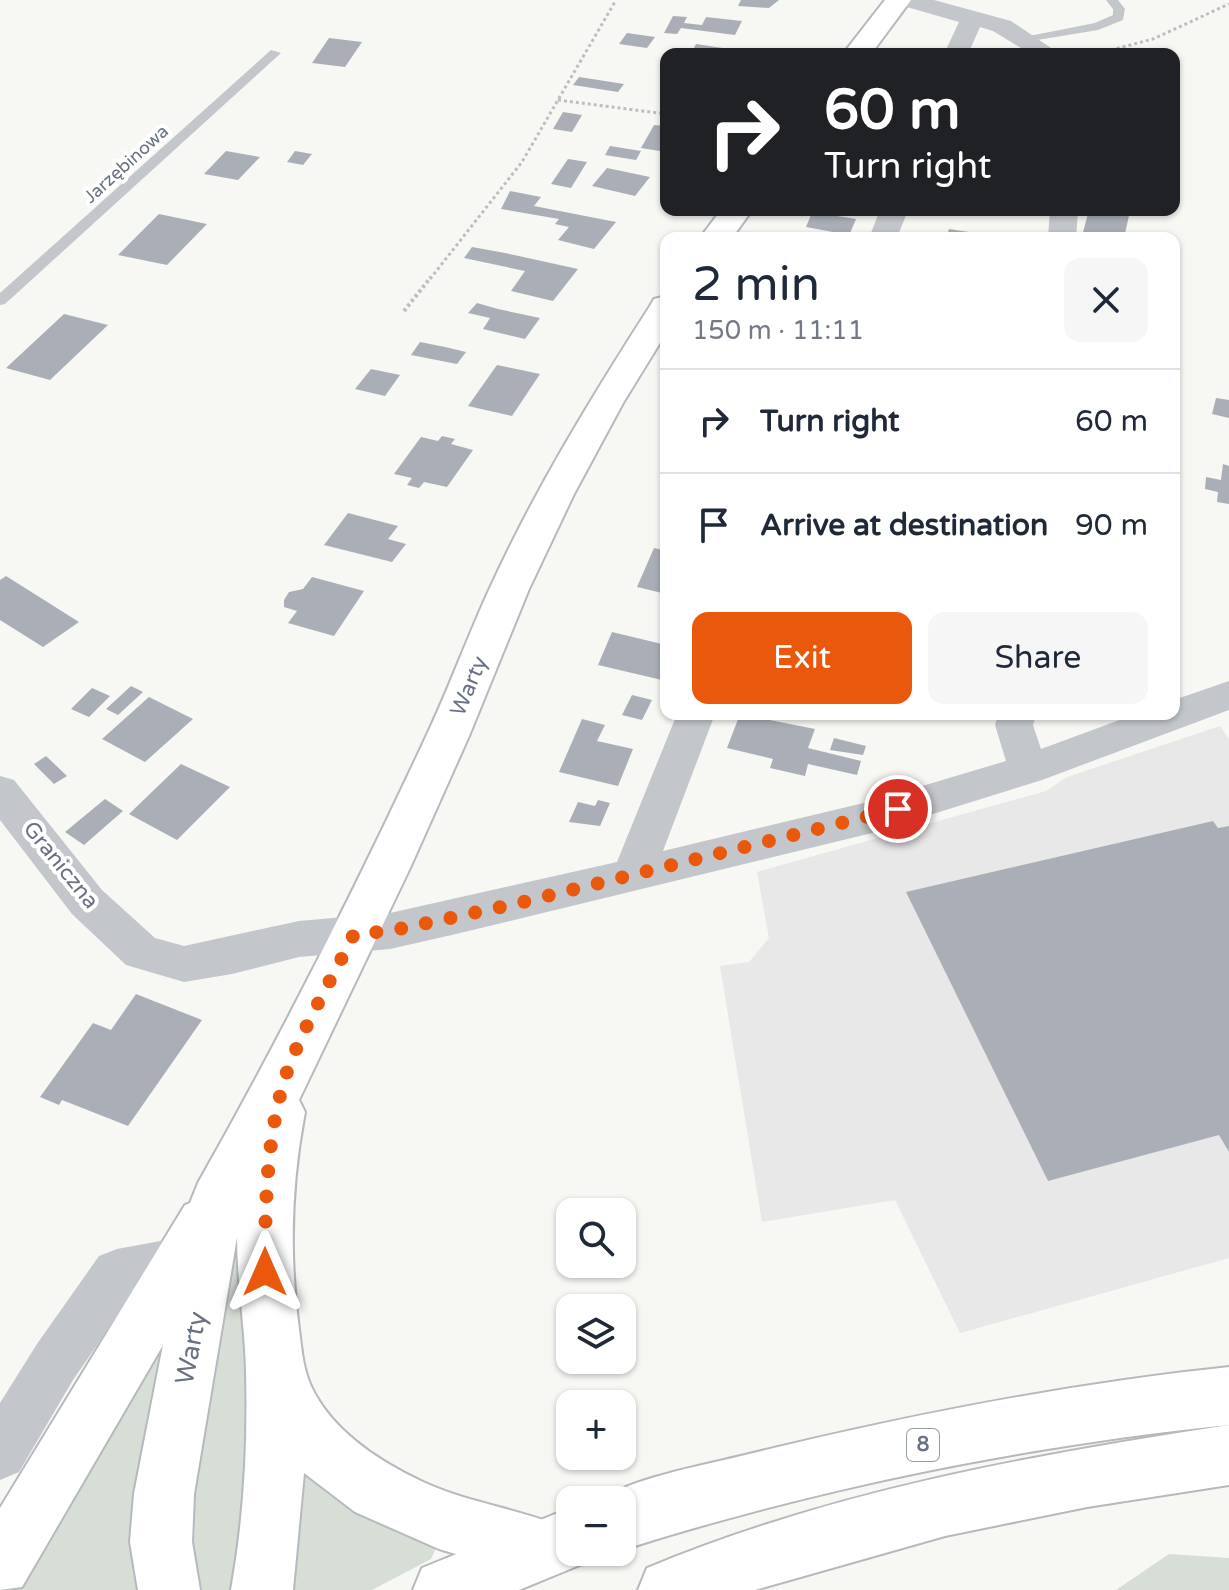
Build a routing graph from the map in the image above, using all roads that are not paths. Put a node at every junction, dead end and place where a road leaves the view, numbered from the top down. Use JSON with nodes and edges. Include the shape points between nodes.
{"nodes":[{"id":1,"x":898,"y":0,"type":"edge"},
{"id":2,"x":908,"y":0,"type":"edge"},
{"id":3,"x":1112,"y":0,"type":"edge"},
{"id":4,"x":976,"y":18,"type":"junction"},
{"id":5,"x":1025,"y":38,"type":"junction"},
{"id":6,"x":862,"y":48,"type":"edge"},
{"id":7,"x":958,"y":48,"type":"edge"},
{"id":8,"x":1039,"y":48,"type":"edge"},
{"id":9,"x":275,"y":53,"type":"dead end"},
{"id":10,"x":0,"y":301,"type":"edge"},
{"id":11,"x":660,"y":316,"type":"edge"},
{"id":12,"x":1229,"y":695,"type":"edge"},
{"id":13,"x":1180,"y":713,"type":"edge"},
{"id":14,"x":694,"y":720,"type":"edge"},
{"id":15,"x":1015,"y":720,"type":"edge"},
{"id":16,"x":1161,"y":720,"type":"edge"},
{"id":17,"x":1028,"y":769,"type":"junction"},
{"id":18,"x":0,"y":791,"type":"edge"},
{"id":19,"x":632,"y":876,"type":"junction"},
{"id":20,"x":354,"y":934,"type":"junction"},
{"id":21,"x":286,"y":1075,"type":"junction"},
{"id":22,"x":217,"y":1200,"type":"junction"},
{"id":23,"x":182,"y":1261,"type":"junction"},
{"id":24,"x":275,"y":1369,"type":"junction"},
{"id":25,"x":1229,"y":1396,"type":"edge"},
{"id":26,"x":0,"y":1453,"type":"edge"},
{"id":27,"x":1229,"y":1455,"type":"edge"},
{"id":28,"x":636,"y":1515,"type":"edge"},
{"id":29,"x":554,"y":1543,"type":"edge"},
{"id":30,"x":0,"y":1565,"type":"edge"},
{"id":31,"x":169,"y":1590,"type":"edge"},
{"id":32,"x":262,"y":1590,"type":"edge"},
{"id":33,"x":444,"y":1590,"type":"edge"},
{"id":34,"x":669,"y":1590,"type":"edge"}],
"edges":[{"from":1,"to":6,"type":"main road"},
{"from":2,"to":4,"type":"street"},
{"from":3,"to":5,"type":"lane","via":[[1119,17],[1098,26]]},
{"from":4,"to":5,"type":"street"},
{"from":4,"to":7,"type":"street"},
{"from":5,"to":8,"type":"street"},
{"from":9,"to":10,"type":"lane","name":"Jarzębinowa"},
{"from":11,"to":20,"type":"main road","name":"Warty","via":[[555,494]]},
{"from":12,"to":13,"type":"street","name":"Graniczna"},
{"from":14,"to":19,"type":"street"},
{"from":15,"to":17,"type":"street"},
{"from":16,"to":17,"type":"street","name":"Graniczna"},
{"from":17,"to":19,"type":"street","name":"Graniczna","via":[[872,817]]},
{"from":18,"to":20,"type":"street","name":"Graniczna","via":[[87,902],[141,952],[184,964],[299,939]]},
{"from":19,"to":20,"type":"street","name":"Graniczna","via":[[390,931]]},
{"from":20,"to":21,"type":"main road","name":"Warty"},
{"from":21,"to":22,"type":"main road","name":"Warty"},
{"from":21,"to":24,"type":"main road","name":"Warty","via":[[265,1209]]},
{"from":22,"to":23,"type":"main road"},
{"from":22,"to":31,"type":"main road","name":"Warty","via":[[164,1494],[161,1542]]},
{"from":23,"to":26,"type":"street","via":[[117,1273]]},
{"from":23,"to":30,"type":"main road"},
{"from":24,"to":29,"type":"main road","via":[[298,1420],[337,1464],[375,1492],[435,1518]]},
{"from":24,"to":32,"type":"main road","name":"Warty","via":[[273,1490]]},
{"from":25,"to":28,"type":"main road","number":"8","via":[[963,1437],[802,1471]]},
{"from":27,"to":34,"type":"main road","via":[[1111,1472],[886,1522],[783,1550]]},
{"from":29,"to":33,"type":"main road"}]}
